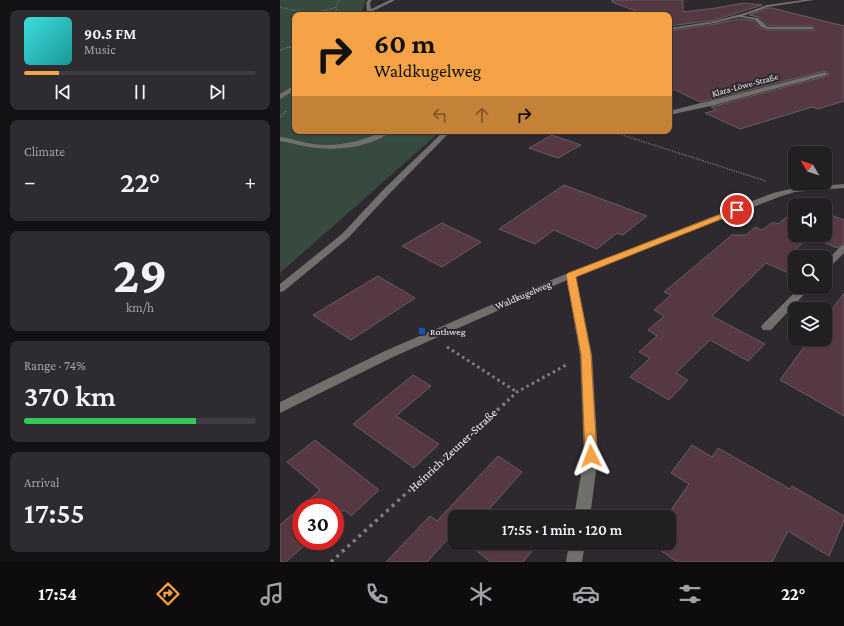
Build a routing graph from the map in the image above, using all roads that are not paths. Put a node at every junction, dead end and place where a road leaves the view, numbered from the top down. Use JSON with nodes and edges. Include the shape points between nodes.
{"nodes":[{"id":1,"x":370,"y":0,"type":"edge"},
{"id":2,"x":393,"y":0,"type":"edge"},
{"id":3,"x":812,"y":0,"type":"edge"},
{"id":4,"x":368,"y":12,"type":"edge"},
{"id":5,"x":371,"y":12,"type":"edge"},
{"id":6,"x":737,"y":16,"type":"junction"},
{"id":7,"x":812,"y":28,"type":"dead end"},
{"id":8,"x":672,"y":29,"type":"edge"},
{"id":9,"x":826,"y":74,"type":"dead end"},
{"id":10,"x":292,"y":89,"type":"edge"},
{"id":11,"x":280,"y":98,"type":"edge"},
{"id":12,"x":672,"y":112,"type":"edge"},
{"id":13,"x":382,"y":134,"type":"edge"},
{"id":14,"x":445,"y":134,"type":"edge"},
{"id":15,"x":280,"y":139,"type":"edge"},
{"id":16,"x":844,"y":186,"type":"edge"},
{"id":17,"x":844,"y":248,"type":"edge"},
{"id":18,"x":832,"y":260,"type":"edge"},
{"id":19,"x":571,"y":275,"type":"junction"},
{"id":20,"x":280,"y":289,"type":"edge"},
{"id":21,"x":799,"y":294,"type":"edge"},
{"id":22,"x":767,"y":327,"type":"dead end"},
{"id":23,"x":280,"y":408,"type":"edge"},
{"id":24,"x":583,"y":510,"type":"edge"},
{"id":25,"x":577,"y":550,"type":"edge"},
{"id":26,"x":574,"y":562,"type":"edge"}],
"edges":[{"from":1,"to":4,"type":"street"},
{"from":2,"to":5,"type":"street","via":[[385,2]]},
{"from":3,"to":6,"type":"street","via":[[766,6]]},
{"from":6,"to":7,"type":"street","via":[[753,18],[768,28]]},
{"from":6,"to":8,"type":"street"},
{"from":9,"to":12,"type":"street","name":"Klara-Löwe-Straße"},
{"from":10,"to":11,"type":"street"},
{"from":13,"to":15,"type":"street","via":[[366,142],[340,146],[308,145]]},
{"from":14,"to":20,"type":"street","via":[[345,236]]},
{"from":16,"to":19,"type":"street","name":"Waldkugelweg","via":[[776,194]]},
{"from":17,"to":18,"type":"street"},
{"from":19,"to":23,"type":"street","name":"Waldkugelweg","via":[[389,354]]},
{"from":19,"to":24,"type":"street","via":[[586,354],[591,456]]},
{"from":21,"to":22,"type":"street"},
{"from":25,"to":26,"type":"street"}]}
